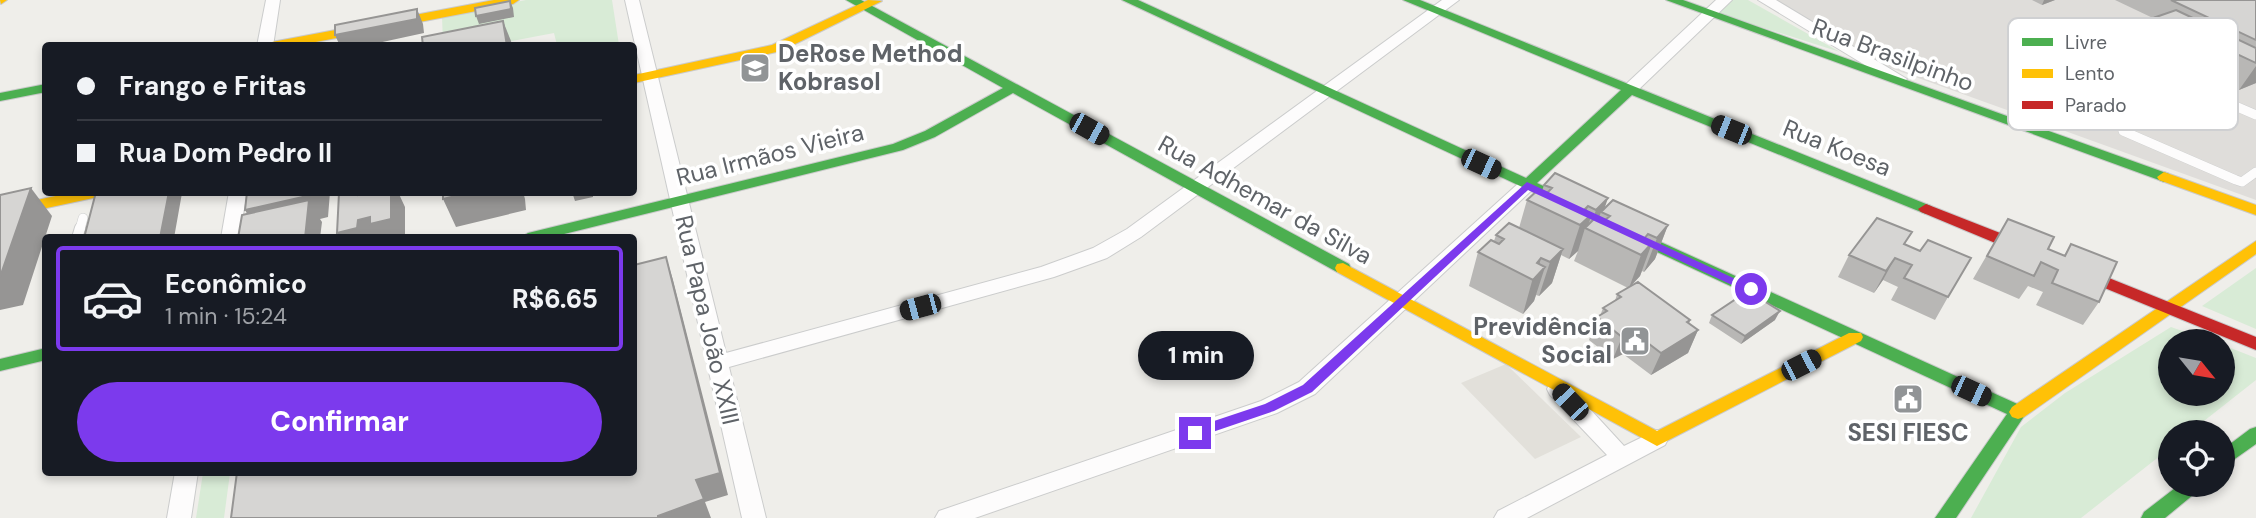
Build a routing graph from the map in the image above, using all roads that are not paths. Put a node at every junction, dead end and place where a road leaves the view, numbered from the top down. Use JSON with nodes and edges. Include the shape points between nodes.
{"nodes":[{"id":1,"x":274,"y":0,"type":"edge"},
{"id":2,"x":513,"y":0,"type":"edge"},
{"id":3,"x":632,"y":0,"type":"edge"},
{"id":4,"x":1128,"y":0,"type":"edge"},
{"id":5,"x":1409,"y":0,"type":"edge"},
{"id":6,"x":1452,"y":0,"type":"edge"},
{"id":7,"x":1672,"y":0,"type":"edge"},
{"id":8,"x":1725,"y":0,"type":"edge"},
{"id":9,"x":1765,"y":0,"type":"edge"},
{"id":10,"x":864,"y":2,"type":"edge"},
{"id":11,"x":1437,"y":11,"type":"junction"},
{"id":12,"x":1710,"y":14,"type":"junction"},
{"id":13,"x":266,"y":42,"type":"edge"},
{"id":14,"x":293,"y":42,"type":"edge"},
{"id":15,"x":637,"y":42,"type":"edge"},
{"id":16,"x":637,"y":43,"type":"edge"},
{"id":17,"x":641,"y":78,"type":"edge"},
{"id":18,"x":1911,"y":86,"type":"junction"},
{"id":19,"x":1013,"y":88,"type":"junction"},
{"id":20,"x":42,"y":89,"type":"edge"},
{"id":21,"x":1630,"y":89,"type":"junction"},
{"id":22,"x":1326,"y":92,"type":"junction"},
{"id":23,"x":0,"y":97,"type":"edge"},
{"id":24,"x":2238,"y":107,"type":"edge"},
{"id":25,"x":2256,"y":115,"type":"edge"},
{"id":26,"x":2008,"y":121,"type":"edge"},
{"id":27,"x":2033,"y":130,"type":"edge"},
{"id":28,"x":2123,"y":130,"type":"edge"},
{"id":29,"x":2256,"y":172,"type":"edge"},
{"id":30,"x":1527,"y":185,"type":"junction"},
{"id":31,"x":1196,"y":188,"type":"junction"},
{"id":32,"x":80,"y":196,"type":"edge"},
{"id":33,"x":237,"y":196,"type":"edge"},
{"id":34,"x":679,"y":202,"type":"junction"},
{"id":35,"x":2256,"y":210,"type":"edge"},
{"id":36,"x":0,"y":213,"type":"edge"},
{"id":37,"x":83,"y":218,"type":"dead end"},
{"id":38,"x":78,"y":234,"type":"edge"},
{"id":39,"x":231,"y":234,"type":"edge"},
{"id":40,"x":545,"y":234,"type":"edge"},
{"id":41,"x":2256,"y":246,"type":"edge"},
{"id":42,"x":1403,"y":301,"type":"junction"},
{"id":43,"x":2170,"y":308,"type":"junction"},
{"id":44,"x":1855,"y":337,"type":"junction"},
{"id":45,"x":2256,"y":344,"type":"edge"},
{"id":46,"x":42,"y":353,"type":"edge"},
{"id":47,"x":717,"y":363,"type":"junction"},
{"id":48,"x":0,"y":365,"type":"edge"},
{"id":49,"x":1555,"y":386,"type":"junction"},
{"id":50,"x":2018,"y":412,"type":"junction"},
{"id":51,"x":2256,"y":434,"type":"edge"},
{"id":52,"x":1657,"y":439,"type":"junction"},
{"id":53,"x":1615,"y":449,"type":"dead end"},
{"id":54,"x":2235,"y":451,"type":"edge"},
{"id":55,"x":186,"y":476,"type":"edge"},
{"id":56,"x":2177,"y":497,"type":"edge"},
{"id":57,"x":175,"y":517,"type":"edge"},
{"id":58,"x":754,"y":518,"type":"edge"},
{"id":59,"x":947,"y":518,"type":"edge"},
{"id":60,"x":1506,"y":518,"type":"edge"},
{"id":61,"x":1945,"y":518,"type":"edge"},
{"id":62,"x":2151,"y":518,"type":"edge"}],
"edges":[{"from":1,"to":13,"type":"street"},
{"from":2,"to":14,"type":"main road"},
{"from":3,"to":15,"type":"street","name":"Rua Papa João XXIII"},
{"from":4,"to":22,"type":"main road"},
{"from":5,"to":11,"type":"main road","name":"Rua Koesa"},
{"from":6,"to":11,"type":"street"},
{"from":7,"to":12,"type":"main road","name":"Rua Brasilpinho"},
{"from":8,"to":12,"type":"street"},
{"from":9,"to":18,"type":"street"},
{"from":10,"to":17,"type":"main road","via":[[776,48]]},
{"from":10,"to":19,"type":"main road","name":"Rua Adhemar da Silva"},
{"from":11,"to":21,"type":"main road","name":"Rua Koesa"},
{"from":11,"to":22,"type":"street"},
{"from":12,"to":18,"type":"main road","name":"Rua Brasilpinho"},
{"from":12,"to":21,"type":"street"},
{"from":16,"to":17,"type":"street","name":"Rua Papa João XXIII"},
{"from":17,"to":34,"type":"street","name":"Rua Papa João XXIII"},
{"from":18,"to":26,"type":"main road","name":"Rua Brasilpinho"},
{"from":19,"to":31,"type":"main road","name":"Rua Adhemar da Silva"},
{"from":19,"to":34,"type":"main road","name":"Rua Irmãos Vieira","via":[[898,147]]},
{"from":20,"to":23,"type":"main road"},
{"from":21,"to":30,"type":"main road"},
{"from":21,"to":43,"type":"main road","name":"Rua Koesa"},
{"from":22,"to":30,"type":"main road"},
{"from":22,"to":31,"type":"street"},
{"from":24,"to":25,"type":"lane"},
{"from":27,"to":35,"type":"main road","name":"Rua Brasilpinho"},
{"from":28,"to":29,"type":"lane","via":[[2236,180]]},
{"from":30,"to":42,"type":"street"},
{"from":30,"to":44,"type":"main road"},
{"from":31,"to":42,"type":"main road","name":"Rua Adhemar da Silva"},
{"from":31,"to":47,"type":"street","via":[[1117,244],[1076,263]]},
{"from":32,"to":36,"type":"main road"},
{"from":33,"to":39,"type":"street"},
{"from":34,"to":40,"type":"main road","name":"Rua Irmãos Vieira"},
{"from":34,"to":47,"type":"street","name":"Rua Papa João XXIII"},
{"from":37,"to":38,"type":"lane"},
{"from":41,"to":43,"type":"main road"},
{"from":42,"to":49,"type":"main road","name":"Rua Adhemar da Silva"},
{"from":42,"to":59,"type":"street","via":[[1307,388],[1286,400]]},
{"from":43,"to":45,"type":"main road","name":"Rua Koesa"},
{"from":43,"to":50,"type":"main road"},
{"from":44,"to":50,"type":"main road"},
{"from":44,"to":52,"type":"main road"},
{"from":46,"to":48,"type":"main road"},
{"from":47,"to":58,"type":"street","name":"Rua Papa João XXIII"},
{"from":49,"to":52,"type":"main road","name":"Rua Adhemar da Silva"},
{"from":49,"to":53,"type":"street"},
{"from":50,"to":61,"type":"main road"},
{"from":51,"to":54,"type":"main road"},
{"from":52,"to":60,"type":"street"},
{"from":55,"to":57,"type":"street"},
{"from":56,"to":62,"type":"main road"}]}
